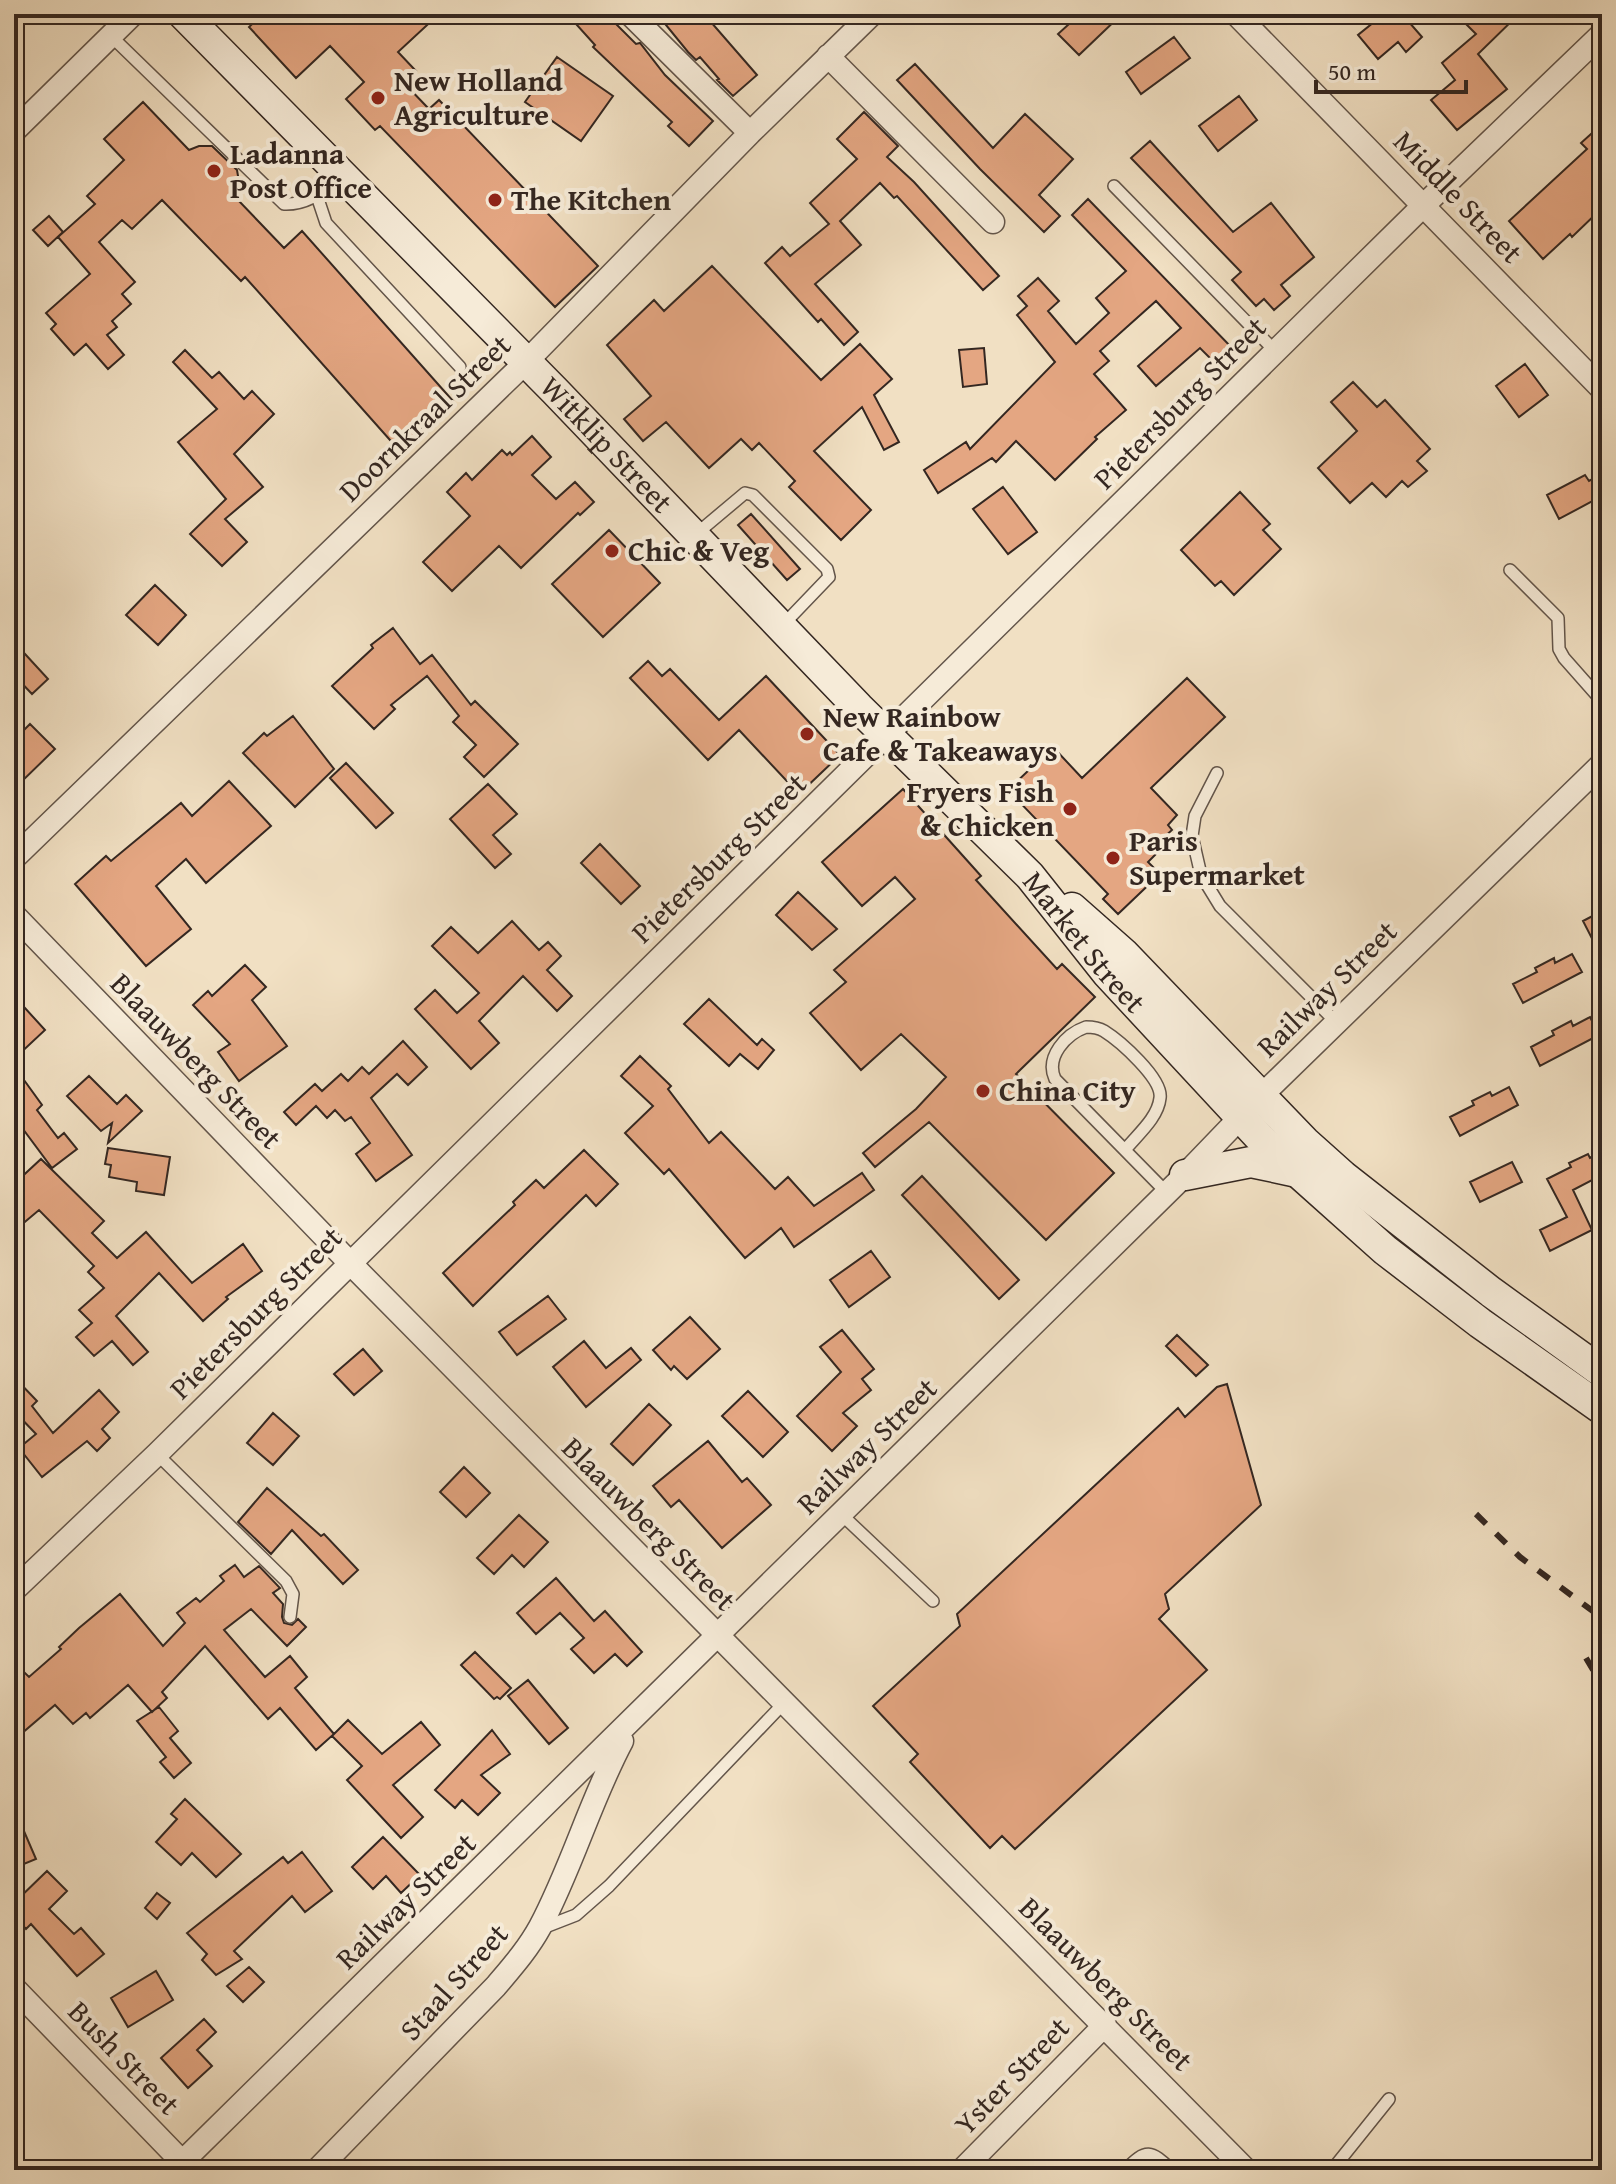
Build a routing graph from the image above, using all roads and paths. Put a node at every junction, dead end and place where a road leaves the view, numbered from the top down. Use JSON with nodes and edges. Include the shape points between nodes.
{"nodes":[{"id":1,"x":133,"y":14,"type":"edge"},
{"id":2,"x":183,"y":14,"type":"edge"},
{"id":3,"x":630,"y":14,"type":"edge"},
{"id":4,"x":872,"y":14,"type":"edge"},
{"id":5,"x":1236,"y":14,"type":"edge"},
{"id":6,"x":1602,"y":34,"type":"edge"},
{"id":7,"x":111,"y":36,"type":"junction"},
{"id":8,"x":828,"y":56,"type":"junction"},
{"id":9,"x":14,"y":131,"type":"edge"},
{"id":10,"x":750,"y":133,"type":"junction"},
{"id":11,"x":343,"y":177,"type":"junction"},
{"id":12,"x":1114,"y":186,"type":"dead end"},
{"id":13,"x":317,"y":196,"type":"junction"},
{"id":14,"x":1424,"y":205,"type":"junction"},
{"id":15,"x":993,"y":222,"type":"dead end"},
{"id":16,"x":1275,"y":351,"type":"junction"},
{"id":17,"x":526,"y":362,"type":"junction"},
{"id":18,"x":460,"y":367,"type":"dead end"},
{"id":19,"x":1602,"y":389,"type":"edge"},
{"id":20,"x":694,"y":536,"type":"junction"},
{"id":21,"x":1510,"y":570,"type":"dead end"},
{"id":22,"x":781,"y":627,"type":"junction"},
{"id":23,"x":1602,"y":701,"type":"edge"},
{"id":24,"x":888,"y":734,"type":"junction"},
{"id":25,"x":1602,"y":764,"type":"edge"},
{"id":26,"x":1217,"y":773,"type":"dead end"},
{"id":27,"x":14,"y":858,"type":"edge"},
{"id":28,"x":1030,"y":876,"type":"junction"},
{"id":29,"x":14,"y":915,"type":"edge"},
{"id":30,"x":1336,"y":1022,"type":"junction"},
{"id":31,"x":1261,"y":1096,"type":"junction"},
{"id":32,"x":1240,"y":1119,"type":"junction"},
{"id":33,"x":1125,"y":1150,"type":"junction"},
{"id":34,"x":1293,"y":1171,"type":"junction"},
{"id":35,"x":1176,"y":1184,"type":"junction"},
{"id":36,"x":349,"y":1262,"type":"junction"},
{"id":37,"x":1602,"y":1372,"type":"edge"},
{"id":38,"x":1602,"y":1409,"type":"edge"},
{"id":39,"x":157,"y":1454,"type":"junction"},
{"id":40,"x":841,"y":1514,"type":"junction"},
{"id":41,"x":14,"y":1590,"type":"edge"},
{"id":42,"x":933,"y":1601,"type":"dead end"},
{"id":43,"x":290,"y":1617,"type":"dead end"},
{"id":44,"x":717,"y":1635,"type":"junction"},
{"id":45,"x":784,"y":1703,"type":"junction"},
{"id":46,"x":634,"y":1718,"type":"junction"},
{"id":47,"x":539,"y":1930,"type":"junction"},
{"id":48,"x":14,"y":1988,"type":"edge"},
{"id":49,"x":1105,"y":2025,"type":"junction"},
{"id":50,"x":1389,"y":2099,"type":"dead end"},
{"id":51,"x":182,"y":2167,"type":"edge"},
{"id":52,"x":317,"y":2170,"type":"edge"},
{"id":53,"x":962,"y":2170,"type":"edge"},
{"id":54,"x":1125,"y":2170,"type":"edge"},
{"id":55,"x":1172,"y":2170,"type":"edge"},
{"id":56,"x":1246,"y":2170,"type":"edge"},
{"id":57,"x":1332,"y":2170,"type":"edge"}],
"edges":[{"from":1,"to":7,"type":"street"},
{"from":2,"to":11,"type":"main road","name":"Witklip Street"},
{"from":3,"to":10,"type":"street"},
{"from":4,"to":8,"type":"street","name":"Doornkraal Street"},
{"from":5,"to":14,"type":"street","name":"Middle Street"},
{"from":6,"to":14,"type":"street","name":"Pietersburg Street"},
{"from":7,"to":9,"type":"street"},
{"from":7,"to":13,"type":"lane","via":[[284,204]]},
{"from":8,"to":10,"type":"street","name":"Doornkraal Street"},
{"from":8,"to":15,"type":"street"},
{"from":10,"to":17,"type":"street","name":"Doornkraal Street"},
{"from":11,"to":13,"type":"lane"},
{"from":11,"to":17,"type":"main road","name":"Witklip Street"},
{"from":12,"to":16,"type":"lane"},
{"from":13,"to":18,"type":"lane","via":[[326,223]]},
{"from":14,"to":16,"type":"street","name":"Pietersburg Street"},
{"from":14,"to":19,"type":"street","name":"Middle Street"},
{"from":16,"to":24,"type":"street","name":"Pietersburg Street"},
{"from":17,"to":20,"type":"main road","name":"Witklip Street"},
{"from":17,"to":27,"type":"street","name":"Doornkraal Street"},
{"from":20,"to":22,"type":"main road","name":"Witklip Street"},
{"from":20,"to":22,"type":"lane","via":[[745,493],[827,569],[829,577]]},
{"from":21,"to":23,"type":"lane","via":[[1558,618],[1559,649]]},
{"from":22,"to":24,"type":"main road","name":"Witklip Street"},
{"from":24,"to":28,"type":"main road","name":"Witklip Street"},
{"from":24,"to":36,"type":"street","name":"Pietersburg Street"},
{"from":25,"to":30,"type":"street","name":"Railway Street"},
{"from":26,"to":30,"type":"lane","via":[[1195,816],[1192,836],[1201,875],[1220,906]]},
{"from":28,"to":31,"type":"main road","name":"Market Street","via":[[1123,953]]},
{"from":28,"to":32,"type":"main road","name":"Market Street","via":[[1107,973]]},
{"from":29,"to":36,"type":"street","name":"Blaauwberg Street"},
{"from":30,"to":31,"type":"street","name":"Railway Street"},
{"from":31,"to":32,"type":"street","name":"Railway Street"},
{"from":31,"to":37,"type":"main road","name":"Market Street","via":[[1305,1142],[1395,1218]]},
{"from":32,"to":34,"type":"main road","name":"Market Street"},
{"from":32,"to":35,"type":"street","name":"Railway Street"},
{"from":33,"to":33,"type":"lane","via":[[1052,1073],[1055,1054],[1078,1029],[1103,1030],[1160,1089],[1156,1112]]},
{"from":33,"to":35,"type":"lane"},
{"from":34,"to":35,"type":"main road","via":[[1251,1162]]},
{"from":34,"to":38,"type":"main road","name":"Market Street","via":[[1397,1260]]},
{"from":35,"to":40,"type":"street","name":"Railway Street"},
{"from":36,"to":39,"type":"street","name":"Pietersburg Street"},
{"from":36,"to":44,"type":"street","name":"Blaauwberg Street"},
{"from":39,"to":41,"type":"street","name":"Pietersburg Street"},
{"from":39,"to":43,"type":"lane","via":[[286,1581],[293,1594]]},
{"from":40,"to":42,"type":"lane"},
{"from":40,"to":44,"type":"street","name":"Railway Street"},
{"from":44,"to":45,"type":"street","name":"Blaauwberg Street"},
{"from":44,"to":46,"type":"street","name":"Railway Street"},
{"from":45,"to":47,"type":"lane","via":[[609,1886],[576,1915]]},
{"from":45,"to":49,"type":"street","name":"Blaauwberg Street"},
{"from":46,"to":47,"type":"street","name":"Staal Street","via":[[602,1778]]},
{"from":46,"to":51,"type":"street","name":"Railway Street"},
{"from":47,"to":52,"type":"street","name":"Staal Street","via":[[496,1986]]},
{"from":48,"to":51,"type":"street","name":"Bush Street"},
{"from":49,"to":53,"type":"street","name":"Yster Street"},
{"from":49,"to":56,"type":"street","name":"Blaauwberg Street"},
{"from":50,"to":57,"type":"lane"},
{"from":54,"to":55,"type":"lane","via":[[1147,2153]]}]}
